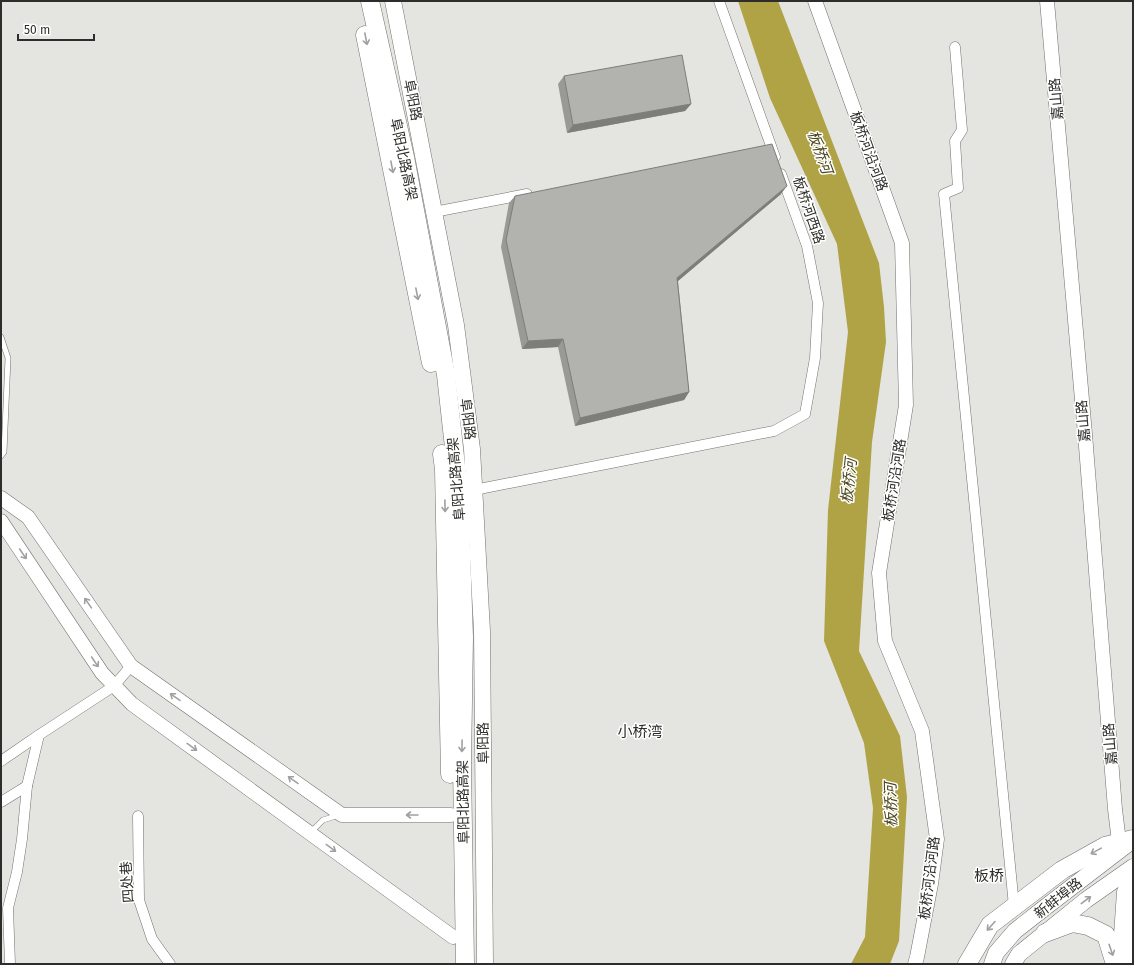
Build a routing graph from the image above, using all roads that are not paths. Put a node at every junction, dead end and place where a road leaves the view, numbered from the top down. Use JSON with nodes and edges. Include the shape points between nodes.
{"nodes":[{"id":1,"x":358,"y":1,"type":"edge"},
{"id":2,"x":370,"y":1,"type":"edge"},
{"id":3,"x":382,"y":1,"type":"edge"},
{"id":4,"x":393,"y":1,"type":"edge"},
{"id":5,"x":719,"y":1,"type":"edge"},
{"id":6,"x":815,"y":1,"type":"edge"},
{"id":7,"x":1047,"y":1,"type":"edge"},
{"id":8,"x":955,"y":47,"type":"dead end"},
{"id":9,"x":534,"y":192,"type":"edge"},
{"id":10,"x":434,"y":212,"type":"junction"},
{"id":11,"x":1,"y":337,"type":"edge"},
{"id":12,"x":1,"y":456,"type":"edge"},
{"id":13,"x":474,"y":490,"type":"junction"},
{"id":14,"x":1,"y":498,"type":"edge"},
{"id":15,"x":1,"y":521,"type":"edge"},
{"id":16,"x":131,"y":666,"type":"junction"},
{"id":17,"x":114,"y":686,"type":"junction"},
{"id":18,"x":39,"y":735,"type":"junction"},
{"id":19,"x":1,"y":761,"type":"edge"},
{"id":20,"x":27,"y":786,"type":"junction"},
{"id":21,"x":1,"y":802,"type":"edge"},
{"id":22,"x":342,"y":815,"type":"junction"},
{"id":23,"x":451,"y":815,"type":"junction"},
{"id":24,"x":138,"y":816,"type":"dead end"},
{"id":25,"x":311,"y":833,"type":"junction"},
{"id":26,"x":1128,"y":840,"type":"edge"},
{"id":27,"x":1133,"y":867,"type":"edge"},
{"id":28,"x":1133,"y":879,"type":"edge"},
{"id":29,"x":1014,"y":906,"type":"junction"},
{"id":30,"x":1045,"y":933,"type":"junction"},
{"id":31,"x":453,"y":937,"type":"junction"},
{"id":32,"x":10,"y":964,"type":"edge"},
{"id":33,"x":170,"y":964,"type":"edge"},
{"id":34,"x":454,"y":964,"type":"edge"},
{"id":35,"x":465,"y":964,"type":"edge"},
{"id":36,"x":475,"y":964,"type":"edge"},
{"id":37,"x":485,"y":964,"type":"edge"},
{"id":38,"x":915,"y":964,"type":"edge"},
{"id":39,"x":967,"y":964,"type":"edge"},
{"id":40,"x":992,"y":964,"type":"edge"},
{"id":41,"x":1013,"y":964,"type":"edge"},
{"id":42,"x":1115,"y":964,"type":"edge"},
{"id":43,"x":1126,"y":964,"type":"edge"}],
"edges":[{"from":1,"to":23,"type":"highway","one_way":true,"via":[[434,379],[444,469]]},
{"from":2,"to":35,"type":"highway","name":"阜阳北路高架","one_way":true,"via":[[405,157],[444,368],[459,493],[464,637],[462,764]]},
{"from":3,"to":36,"type":"highway","name":"阜阳北路高架","via":[[456,371],[467,466],[474,633]]},
{"from":4,"to":10,"type":"main road","name":"阜阳路"},
{"from":5,"to":13,"type":"street","name":"板桥河西路","via":[[767,145],[807,246],[818,303],[815,358],[805,414],[774,431]]},
{"from":6,"to":38,"type":"street","name":"板桥河沿河路","via":[[902,243],[906,404],[879,573],[885,641],[922,731],[937,839]]},
{"from":7,"to":26,"type":"street","name":"嘉山路","via":[[1113,787]]},
{"from":8,"to":29,"type":"street","via":[[962,130],[955,142],[958,188],[944,194]]},
{"from":9,"to":10,"type":"street"},
{"from":10,"to":13,"type":"main road","name":"阜阳路","via":[[456,325],[472,449]]},
{"from":11,"to":12,"type":"lane","via":[[8,358],[4,452]]},
{"from":13,"to":37,"type":"main road","name":"阜阳路","via":[[482,631]]},
{"from":16,"to":14,"type":"street","one_way":true,"via":[[28,517]]},
{"from":15,"to":17,"type":"street","one_way":true,"via":[[102,673]]},
{"from":16,"to":17,"type":"street"},
{"from":22,"to":16,"type":"street","one_way":true},
{"from":17,"to":18,"type":"street"},
{"from":17,"to":25,"type":"street","one_way":true,"via":[[132,704]]},
{"from":18,"to":19,"type":"street"},
{"from":18,"to":20,"type":"street"},
{"from":20,"to":21,"type":"street"},
{"from":20,"to":32,"type":"street","via":[[17,872],[8,908]]},
{"from":23,"to":22,"type":"street","one_way":true},
{"from":22,"to":25,"type":"lane","via":[[323,820]]},
{"from":23,"to":31,"type":"highway"},
{"from":24,"to":33,"type":"street","name":"四处巷","via":[[139,900],[152,939]]},
{"from":25,"to":31,"type":"street","one_way":true},
{"from":26,"to":29,"type":"highway","one_way":true,"via":[[1105,846],[1062,870]]},
{"from":26,"to":40,"type":"main road","name":"新蚌埠路","via":[[1016,931],[996,953]]},
{"from":30,"to":27,"type":"main road","name":"新蚌埠路","one_way":true},
{"from":28,"to":43,"type":"highway","via":[[1126,892],[1123,935]]},
{"from":29,"to":39,"type":"highway","one_way":true,"via":[[990,925]]},
{"from":30,"to":41,"type":"main road","name":"新蚌埠路","via":[[1019,954]]},
{"from":30,"to":42,"type":"highway","one_way":true,"via":[[1072,923],[1088,926],[1106,935]]},
{"from":31,"to":34,"type":"highway"}]}
